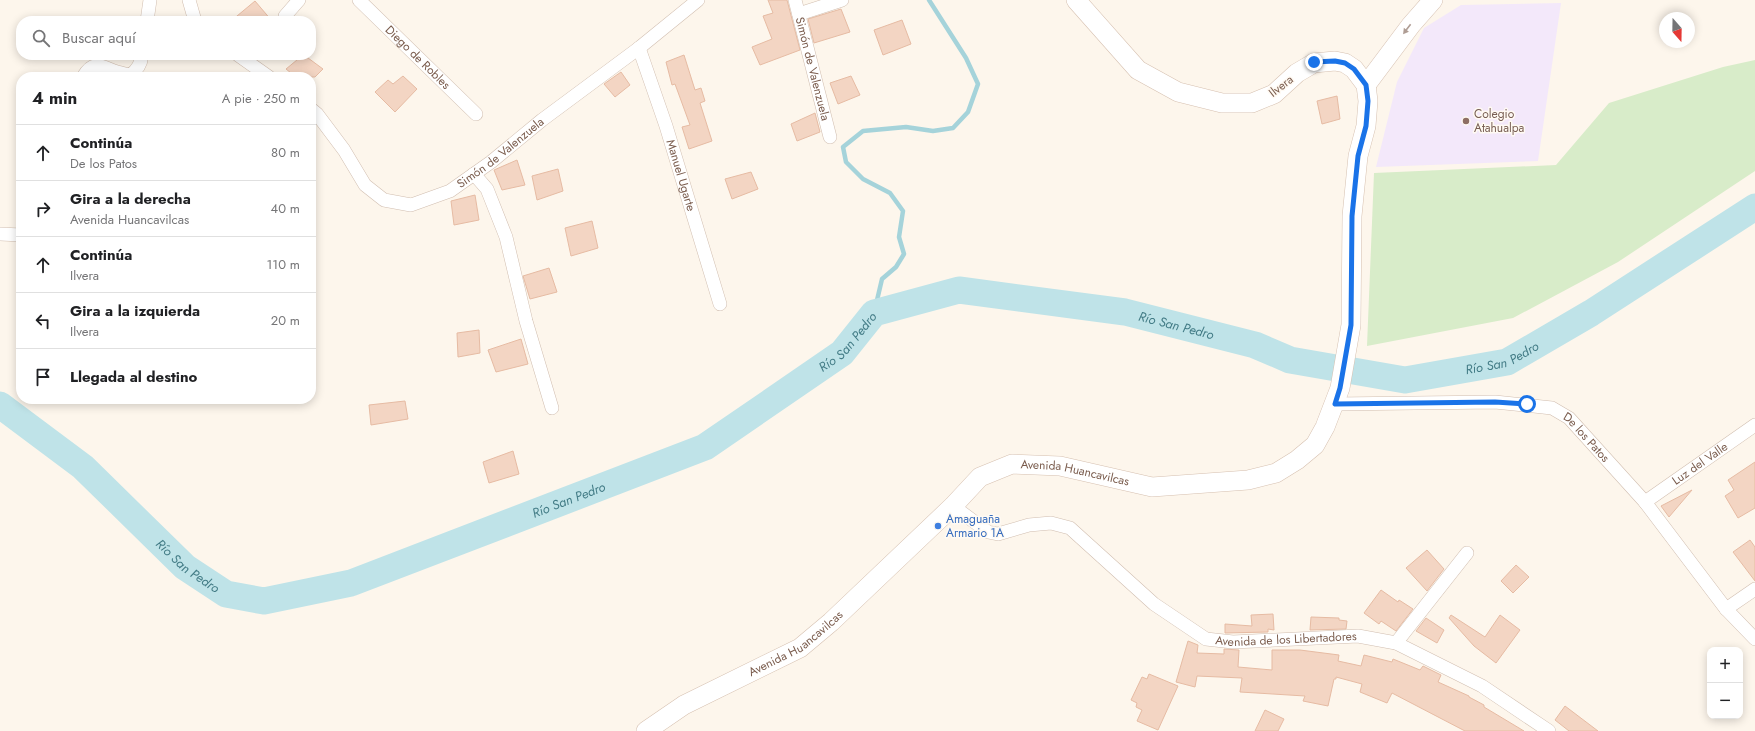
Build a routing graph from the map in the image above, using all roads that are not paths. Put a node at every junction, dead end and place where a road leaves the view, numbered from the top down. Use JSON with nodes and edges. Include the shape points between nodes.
{"nodes":[{"id":1,"x":150,"y":0,"type":"edge"},
{"id":2,"x":189,"y":0,"type":"edge"},
{"id":3,"x":299,"y":0,"type":"edge"},
{"id":4,"x":359,"y":0,"type":"edge"},
{"id":5,"x":698,"y":0,"type":"edge"},
{"id":6,"x":795,"y":0,"type":"edge"},
{"id":7,"x":842,"y":0,"type":"edge"},
{"id":8,"x":1076,"y":0,"type":"edge"},
{"id":9,"x":1433,"y":0,"type":"edge"},
{"id":10,"x":799,"y":14,"type":"junction"},
{"id":11,"x":148,"y":16,"type":"edge"},
{"id":12,"x":194,"y":16,"type":"edge"},
{"id":13,"x":285,"y":16,"type":"dead end"},
{"id":14,"x":639,"y":48,"type":"junction"},
{"id":15,"x":141,"y":60,"type":"edge"},
{"id":16,"x":245,"y":60,"type":"edge"},
{"id":17,"x":86,"y":72,"type":"edge"},
{"id":18,"x":117,"y":72,"type":"edge"},
{"id":19,"x":135,"y":72,"type":"edge"},
{"id":20,"x":262,"y":72,"type":"edge"},
{"id":21,"x":1366,"y":85,"type":"junction"},
{"id":22,"x":316,"y":113,"type":"edge"},
{"id":23,"x":476,"y":114,"type":"dead end"},
{"id":24,"x":830,"y":137,"type":"dead end"},
{"id":25,"x":474,"y":174,"type":"junction"},
{"id":26,"x":0,"y":234,"type":"edge"},
{"id":27,"x":16,"y":234,"type":"edge"},
{"id":28,"x":720,"y":304,"type":"dead end"},
{"id":29,"x":1338,"y":396,"type":"junction"},
{"id":30,"x":552,"y":408,"type":"dead end"},
{"id":31,"x":1755,"y":425,"type":"edge"},
{"id":32,"x":1644,"y":502,"type":"junction"},
{"id":33,"x":953,"y":506,"type":"junction"},
{"id":34,"x":1467,"y":553,"type":"dead end"},
{"id":35,"x":1755,"y":589,"type":"edge"},
{"id":36,"x":1726,"y":609,"type":"junction"},
{"id":37,"x":1755,"y":639,"type":"edge"},
{"id":38,"x":1396,"y":643,"type":"junction"},
{"id":39,"x":646,"y":731,"type":"edge"},
{"id":40,"x":1549,"y":731,"type":"edge"}],
"edges":[{"from":1,"to":11,"type":"street"},
{"from":2,"to":12,"type":"street"},
{"from":3,"to":13,"type":"street"},
{"from":4,"to":23,"type":"street","name":"Diego de Robles"},
{"from":5,"to":14,"type":"street","name":"Simón de Valenzuela"},
{"from":6,"to":10,"type":"street","name":"Simón de Valenzuela"},
{"from":7,"to":10,"type":"street"},
{"from":8,"to":21,"type":"street","name":"Ilvera","via":[[1138,70],[1178,92],[1222,103],[1252,103],[1274,94],[1297,73],[1314,62],[1335,61],[1345,63],[1354,69]]},
{"from":9,"to":21,"type":"street","one_way":true},
{"from":10,"to":24,"type":"street","name":"Simón de Valenzuela"},
{"from":14,"to":25,"type":"street","name":"Simón de Valenzuela"},
{"from":14,"to":28,"type":"street","name":"Manuel Ugarte","via":[[666,126]]},
{"from":15,"to":19,"type":"street"},
{"from":16,"to":20,"type":"street"},
{"from":17,"to":18,"type":"street","via":[[99,64]]},
{"from":21,"to":29,"type":"street","name":"Avenida Huancavilcas","via":[[1366,126],[1358,156],[1352,216],[1351,325]]},
{"from":22,"to":25,"type":"street","name":"Simón de Valenzuela","via":[[344,150],[364,185],[384,200],[411,205],[450,191]]},
{"from":25,"to":30,"type":"street","via":[[487,189],[506,236],[526,321]]},
{"from":26,"to":27,"type":"street"},
{"from":29,"to":32,"type":"street","name":"De los Patos","via":[[1495,402],[1552,408],[1569,418]]},
{"from":29,"to":33,"type":"street","name":"Avenida Huancavilcas","via":[[1315,445],[1276,473],[1248,480],[1152,487],[1060,466],[1012,464],[980,477]]},
{"from":31,"to":32,"type":"street","name":"Luz del Valle"},
{"from":32,"to":36,"type":"street","name":"De los Patos"},
{"from":33,"to":38,"type":"street","name":"Avenida de los Libertadores","via":[[988,532],[998,534],[1051,523],[1070,528],[1154,604],[1206,638],[1234,642],[1358,636]]},
{"from":33,"to":39,"type":"street","name":"Avenida Huancavilcas","via":[[831,622],[800,648],[684,705]]},
{"from":34,"to":38,"type":"street"},
{"from":35,"to":36,"type":"street"},
{"from":36,"to":37,"type":"street","name":"De los Patos"},
{"from":38,"to":40,"type":"street","name":"Avenida de los Libertadores","via":[[1482,686]]}]}
